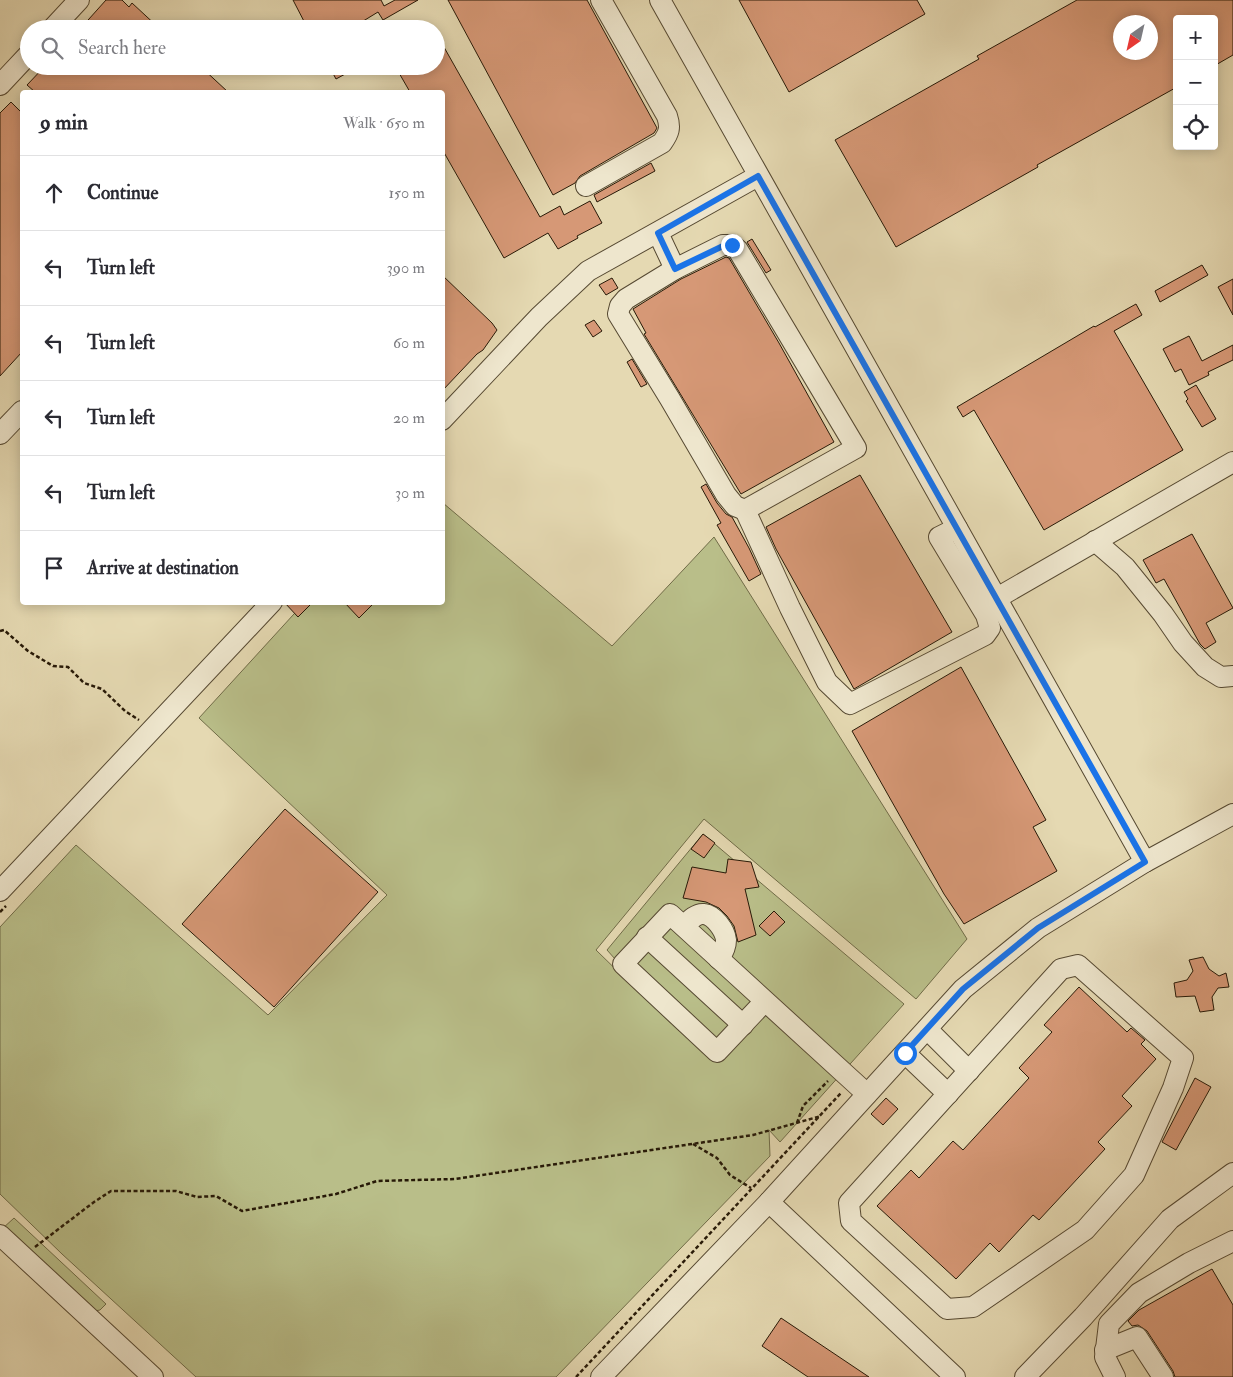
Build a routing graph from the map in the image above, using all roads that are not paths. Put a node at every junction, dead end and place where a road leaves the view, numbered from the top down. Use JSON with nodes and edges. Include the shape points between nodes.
{"nodes":[{"id":1,"x":79,"y":0,"type":"edge"},
{"id":2,"x":601,"y":0,"type":"edge"},
{"id":3,"x":660,"y":0,"type":"edge"},
{"id":4,"x":60,"y":20,"type":"edge"},
{"id":5,"x":20,"y":64,"type":"edge"},
{"id":6,"x":0,"y":85,"type":"edge"},
{"id":7,"x":758,"y":176,"type":"junction"},
{"id":8,"x":586,"y":186,"type":"dead end"},
{"id":9,"x":658,"y":233,"type":"junction"},
{"id":10,"x":675,"y":269,"type":"junction"},
{"id":11,"x":20,"y":413,"type":"edge"},
{"id":12,"x":445,"y":417,"type":"edge"},
{"id":13,"x":0,"y":434,"type":"edge"},
{"id":14,"x":1233,"y":462,"type":"edge"},
{"id":15,"x":746,"y":510,"type":"junction"},
{"id":16,"x":957,"y":528,"type":"junction"},
{"id":17,"x":1095,"y":541,"type":"junction"},
{"id":18,"x":996,"y":598,"type":"junction"},
{"id":19,"x":269,"y":605,"type":"edge"},
{"id":20,"x":1233,"y":676,"type":"edge"},
{"id":21,"x":1233,"y":814,"type":"edge"},
{"id":22,"x":1145,"y":862,"type":"junction"},
{"id":23,"x":0,"y":891,"type":"edge"},
{"id":24,"x":648,"y":937,"type":"junction"},
{"id":25,"x":765,"y":1001,"type":"junction"},
{"id":26,"x":743,"y":1025,"type":"junction"},
{"id":27,"x":926,"y":1029,"type":"junction"},
{"id":28,"x":905,"y":1053,"type":"junction"},
{"id":29,"x":969,"y":1071,"type":"junction"},
{"id":30,"x":867,"y":1094,"type":"junction"},
{"id":31,"x":948,"y":1094,"type":"junction"},
{"id":32,"x":1232,"y":1178,"type":"edge"},
{"id":33,"x":769,"y":1202,"type":"junction"},
{"id":34,"x":0,"y":1235,"type":"edge"},
{"id":35,"x":1233,"y":1241,"type":"edge"},
{"id":36,"x":1105,"y":1350,"type":"junction"},
{"id":37,"x":153,"y":1377,"type":"edge"},
{"id":38,"x":601,"y":1377,"type":"edge"},
{"id":39,"x":955,"y":1377,"type":"edge"},
{"id":40,"x":1025,"y":1377,"type":"edge"},
{"id":41,"x":1115,"y":1377,"type":"edge"},
{"id":42,"x":1163,"y":1377,"type":"edge"}],
"edges":[{"from":1,"to":4,"type":"street"},
{"from":2,"to":8,"type":"street","via":[[670,124],[669,134],[662,143]]},
{"from":3,"to":7,"type":"street"},
{"from":5,"to":6,"type":"street"},
{"from":7,"to":9,"type":"street"},
{"from":7,"to":16,"type":"street"},
{"from":9,"to":10,"type":"street"},
{"from":9,"to":12,"type":"street","via":[[588,271],[539,317]]},
{"from":10,"to":15,"type":"street","via":[[626,298],[618,314],[726,494],[735,506]]},
{"from":10,"to":15,"type":"street","via":[[723,246],[732,245],[738,250],[856,448]]},
{"from":11,"to":13,"type":"street"},
{"from":14,"to":17,"type":"street"},
{"from":15,"to":16,"type":"street","via":[[827,682],[850,704],[985,635],[990,628],[986,615],[939,537]]},
{"from":16,"to":18,"type":"street"},
{"from":17,"to":18,"type":"street"},
{"from":17,"to":20,"type":"street","via":[[1125,567],[1205,667],[1221,677]]},
{"from":18,"to":22,"type":"street"},
{"from":19,"to":23,"type":"street"},
{"from":21,"to":22,"type":"street"},
{"from":22,"to":27,"type":"street","via":[[1038,928],[963,989]]},
{"from":24,"to":25,"type":"street","via":[[670,914]]},
{"from":24,"to":26,"type":"street"},
{"from":24,"to":26,"type":"street","via":[[623,964],[717,1052]]},
{"from":25,"to":26,"type":"street"},
{"from":25,"to":30,"type":"street"},
{"from":27,"to":28,"type":"street"},
{"from":27,"to":29,"type":"street"},
{"from":28,"to":30,"type":"street"},
{"from":28,"to":31,"type":"street"},
{"from":29,"to":31,"type":"street"},
{"from":29,"to":31,"type":"street","via":[[1061,969],[1078,965],[1183,1058],[1134,1175],[1085,1230],[973,1307],[947,1309],[851,1221],[849,1203]]},
{"from":30,"to":33,"type":"street"},
{"from":32,"to":40,"type":"street","via":[[1170,1219]]},
{"from":33,"to":38,"type":"street"},
{"from":33,"to":39,"type":"street"},
{"from":34,"to":37,"type":"street"},
{"from":35,"to":36,"type":"street","via":[[1139,1293],[1109,1324]]},
{"from":36,"to":41,"type":"street"},
{"from":36,"to":42,"type":"street","via":[[1138,1337]]}]}
